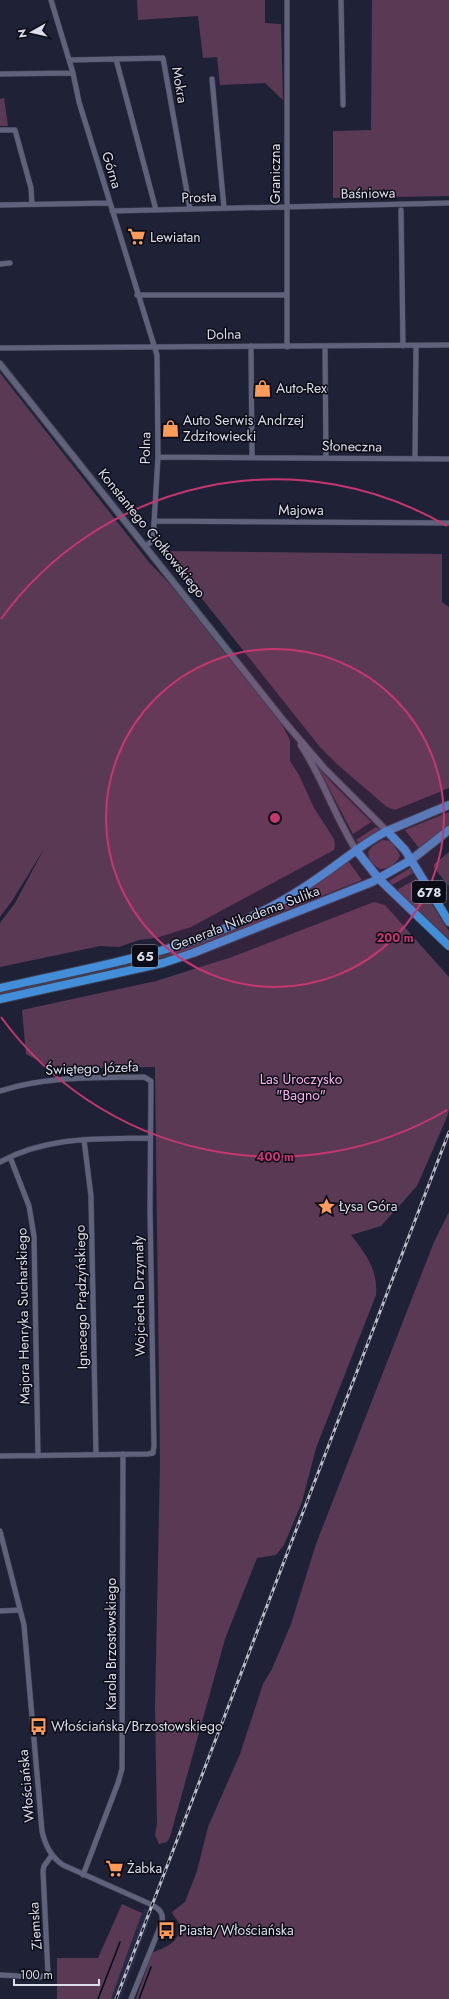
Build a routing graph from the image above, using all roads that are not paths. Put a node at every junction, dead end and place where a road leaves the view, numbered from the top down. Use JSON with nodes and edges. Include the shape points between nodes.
{"nodes":[{"id":1,"x":51,"y":0,"type":"edge"},
{"id":2,"x":287,"y":0,"type":"edge"},
{"id":3,"x":341,"y":0,"type":"edge"},
{"id":4,"x":116,"y":59,"type":"junction"},
{"id":5,"x":70,"y":60,"type":"junction"},
{"id":6,"x":73,"y":73,"type":"junction"},
{"id":7,"x":0,"y":74,"type":"edge"},
{"id":8,"x":212,"y":80,"type":"dead end"},
{"id":9,"x":343,"y":105,"type":"dead end"},
{"id":10,"x":0,"y":130,"type":"edge"},
{"id":11,"x":110,"y":203,"type":"junction"},
{"id":12,"x":449,"y":203,"type":"edge"},
{"id":13,"x":32,"y":204,"type":"junction"},
{"id":14,"x":0,"y":205,"type":"edge"},
{"id":15,"x":287,"y":207,"type":"junction"},
{"id":16,"x":224,"y":208,"type":"junction"},
{"id":17,"x":190,"y":209,"type":"junction"},
{"id":18,"x":156,"y":210,"type":"junction"},
{"id":19,"x":401,"y":210,"type":"dead end"},
{"id":20,"x":112,"y":211,"type":"junction"},
{"id":21,"x":10,"y":263,"type":"dead end"},
{"id":22,"x":0,"y":264,"type":"edge"},
{"id":23,"x":137,"y":295,"type":"junction"},
{"id":24,"x":287,"y":295,"type":"junction"},
{"id":25,"x":449,"y":345,"type":"edge"},
{"id":26,"x":251,"y":346,"type":"junction"},
{"id":27,"x":403,"y":346,"type":"junction"},
{"id":28,"x":416,"y":346,"type":"junction"},
{"id":29,"x":155,"y":347,"type":"junction"},
{"id":30,"x":287,"y":347,"type":"junction"},
{"id":31,"x":325,"y":347,"type":"junction"},
{"id":32,"x":0,"y":348,"type":"edge"},
{"id":33,"x":0,"y":364,"type":"edge"},
{"id":34,"x":158,"y":457,"type":"junction"},
{"id":35,"x":252,"y":457,"type":"junction"},
{"id":36,"x":326,"y":457,"type":"junction"},
{"id":37,"x":415,"y":458,"type":"junction"},
{"id":38,"x":449,"y":459,"type":"edge"},
{"id":39,"x":154,"y":521,"type":"junction"},
{"id":40,"x":449,"y":523,"type":"edge"},
{"id":41,"x":146,"y":546,"type":"junction"},
{"id":42,"x":283,"y":720,"type":"junction"},
{"id":43,"x":449,"y":805,"type":"edge"},
{"id":44,"x":449,"y":830,"type":"edge"},
{"id":45,"x":387,"y":831,"type":"junction"},
{"id":46,"x":356,"y":850,"type":"junction"},
{"id":47,"x":411,"y":860,"type":"junction"},
{"id":48,"x":379,"y":879,"type":"junction"},
{"id":49,"x":449,"y":922,"type":"edge"},
{"id":50,"x":449,"y":946,"type":"edge"},
{"id":51,"x":0,"y":988,"type":"edge"},
{"id":52,"x":0,"y":999,"type":"edge"},
{"id":53,"x":0,"y":1091,"type":"edge"},
{"id":54,"x":150,"y":1138,"type":"junction"},
{"id":55,"x":84,"y":1140,"type":"junction"},
{"id":56,"x":10,"y":1156,"type":"junction"},
{"id":57,"x":0,"y":1162,"type":"edge"},
{"id":58,"x":123,"y":1454,"type":"junction"},
{"id":59,"x":96,"y":1455,"type":"junction"},
{"id":60,"x":0,"y":1456,"type":"edge"},
{"id":61,"x":38,"y":1456,"type":"junction"},
{"id":62,"x":0,"y":1531,"type":"edge"},
{"id":63,"x":20,"y":1610,"type":"junction"},
{"id":64,"x":0,"y":1611,"type":"edge"},
{"id":65,"x":52,"y":1855,"type":"junction"},
{"id":66,"x":84,"y":1874,"type":"junction"},
{"id":67,"x":0,"y":1975,"type":"edge"},
{"id":68,"x":131,"y":1999,"type":"edge"}],
"edges":[{"from":1,"to":5,"type":"street","name":"Górna"},
{"from":2,"to":15,"type":"street","name":"Graniczna"},
{"from":3,"to":9,"type":"street"},
{"from":4,"to":5,"type":"street","name":"Mokra"},
{"from":4,"to":17,"type":"street","name":"Mokra","via":[[163,58]]},
{"from":4,"to":18,"type":"street"},
{"from":5,"to":6,"type":"street","name":"Górna"},
{"from":6,"to":7,"type":"street"},
{"from":6,"to":11,"type":"street","name":"Górna","via":[[78,102]]},
{"from":8,"to":16,"type":"street"},
{"from":10,"to":13,"type":"street","via":[[15,130]]},
{"from":11,"to":13,"type":"street"},
{"from":11,"to":20,"type":"street","name":"Górna"},
{"from":12,"to":15,"type":"street","name":"Baśniowa"},
{"from":13,"to":14,"type":"street"},
{"from":15,"to":16,"type":"street","name":"Prosta"},
{"from":15,"to":24,"type":"street","name":"Graniczna"},
{"from":16,"to":17,"type":"street","name":"Prosta"},
{"from":17,"to":18,"type":"street","name":"Prosta"},
{"from":18,"to":20,"type":"street","name":"Prosta"},
{"from":19,"to":27,"type":"street"},
{"from":20,"to":23,"type":"street","name":"Górna"},
{"from":21,"to":22,"type":"street"},
{"from":23,"to":24,"type":"street"},
{"from":23,"to":29,"type":"street","name":"Górna"},
{"from":24,"to":30,"type":"street","name":"Graniczna"},
{"from":25,"to":28,"type":"street","name":"Dolna"},
{"from":26,"to":29,"type":"street","name":"Dolna"},
{"from":26,"to":30,"type":"street","name":"Dolna"},
{"from":26,"to":35,"type":"street"},
{"from":27,"to":28,"type":"street","name":"Dolna"},
{"from":27,"to":31,"type":"street","name":"Dolna"},
{"from":28,"to":37,"type":"street"},
{"from":29,"to":32,"type":"street","name":"Dolna"},
{"from":29,"to":34,"type":"street","name":"Polna"},
{"from":30,"to":31,"type":"street","name":"Dolna"},
{"from":31,"to":36,"type":"street"},
{"from":33,"to":41,"type":"street","name":"Konstantego Ciołkowskiego"},
{"from":34,"to":35,"type":"street","name":"Słoneczna"},
{"from":34,"to":39,"type":"street","name":"Polna"},
{"from":35,"to":36,"type":"street","name":"Słoneczna"},
{"from":36,"to":37,"type":"street","name":"Słoneczna"},
{"from":37,"to":38,"type":"street","name":"Słoneczna"},
{"from":39,"to":40,"type":"street","name":"Majowa"},
{"from":39,"to":41,"type":"street","name":"Polna","via":[[153,540]]},
{"from":41,"to":42,"type":"street","name":"Konstantego Ciołkowskiego"},
{"from":42,"to":45,"type":"street","name":"Konstantego Ciołkowskiego","via":[[324,768]]},
{"from":42,"to":46,"type":"street","name":"Konstantego Ciołkowskiego","via":[[310,758]]},
{"from":43,"to":45,"type":"main road","number":"65"},
{"from":44,"to":47,"type":"main road","number":"65"},
{"from":45,"to":46,"type":"highway","number":"65"},
{"from":45,"to":47,"type":"highway","number":"678"},
{"from":46,"to":48,"type":"highway","number":"678"},
{"from":46,"to":51,"type":"highway","name":"Generała Nikodema Sulika","number":"65","via":[[283,901],[210,935],[153,954]]},
{"from":47,"to":48,"type":"highway","number":"65"},
{"from":47,"to":49,"type":"highway","number":"678"},
{"from":48,"to":50,"type":"highway","number":"678"},
{"from":48,"to":52,"type":"highway","name":"Generała Nikodema Sulika","number":"65","via":[[163,963]]},
{"from":53,"to":54,"type":"street","name":"Świętego Józefa","via":[[49,1080],[148,1078],[152,1083]]},
{"from":54,"to":55,"type":"street"},
{"from":54,"to":58,"type":"street","name":"Wojciecha Drzymały","via":[[152,1453]]},
{"from":55,"to":56,"type":"street","via":[[51,1143]]},
{"from":55,"to":59,"type":"street","name":"Ignacego Prądzyńskiego","via":[[91,1196]]},
{"from":56,"to":57,"type":"street"},
{"from":56,"to":61,"type":"street","name":"Majora Henryka Sucharskiego","via":[[29,1206],[34,1236]]},
{"from":58,"to":59,"type":"street"},
{"from":58,"to":66,"type":"street","name":"Karola Brzostowskiego","via":[[122,1769]]},
{"from":59,"to":61,"type":"street"},
{"from":60,"to":61,"type":"street"},
{"from":62,"to":63,"type":"street","name":"Włościańska"},
{"from":63,"to":64,"type":"street"},
{"from":63,"to":65,"type":"street","name":"Włościańska","via":[[42,1831]]},
{"from":65,"to":66,"type":"street","via":[[59,1862]]},
{"from":65,"to":67,"type":"street","name":"Ziemska","via":[[43,1871],[48,1974],[40,1977]]},
{"from":66,"to":68,"type":"street","via":[[152,1905],[161,1912],[162,1919]]}]}
